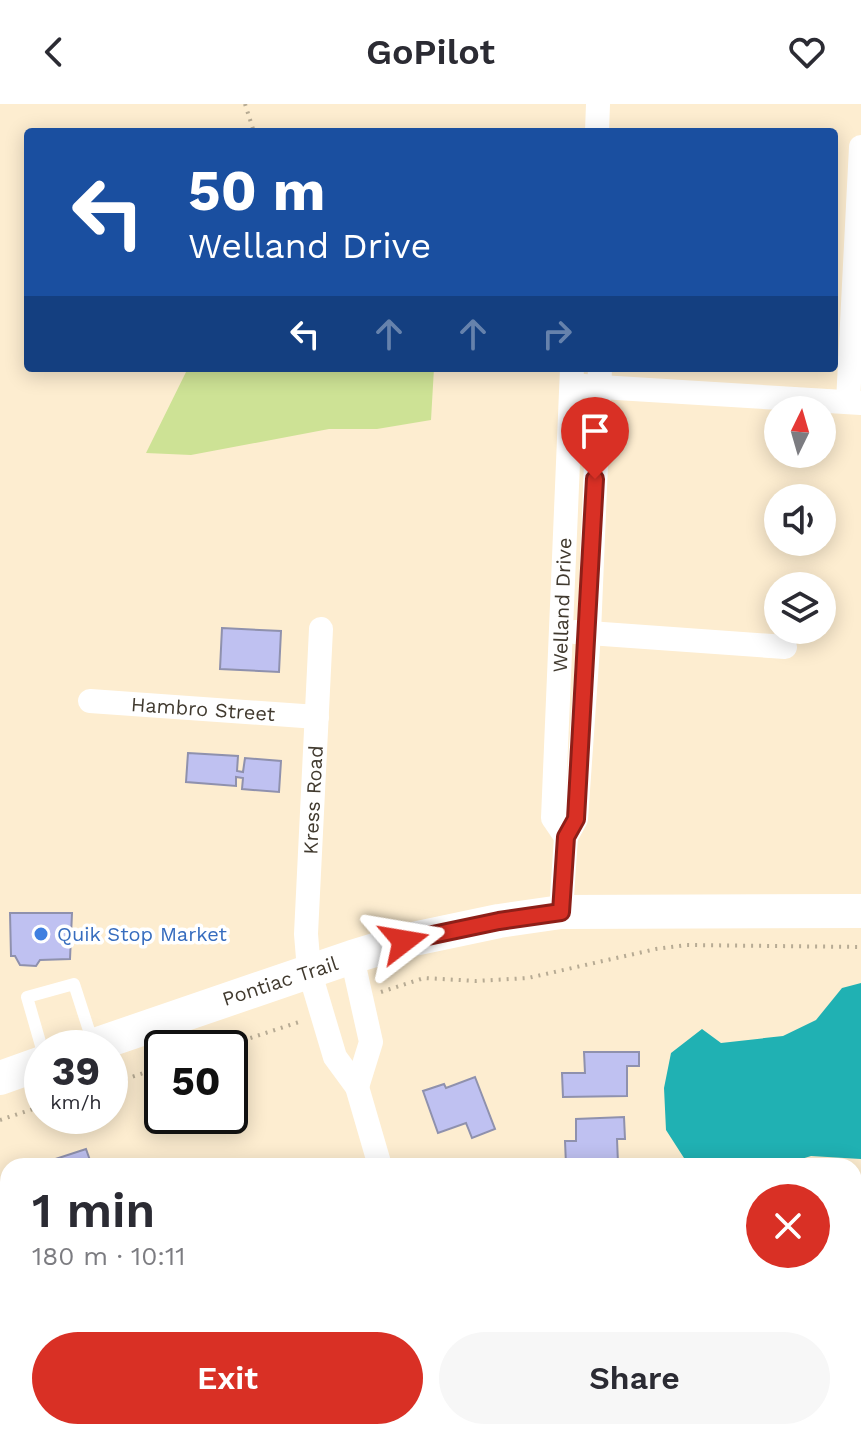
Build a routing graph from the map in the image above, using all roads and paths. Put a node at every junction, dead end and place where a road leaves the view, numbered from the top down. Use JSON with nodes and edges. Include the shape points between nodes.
{"nodes":[{"id":1,"x":245,"y":104,"type":"edge"},
{"id":2,"x":598,"y":104,"type":"edge"},
{"id":3,"x":253,"y":128,"type":"edge"},
{"id":4,"x":597,"y":128,"type":"edge"},
{"id":5,"x":861,"y":147,"type":"edge"},
{"id":6,"x":571,"y":377,"type":"edge"},
{"id":7,"x":600,"y":378,"type":"edge"},
{"id":8,"x":854,"y":402,"type":"edge"},
{"id":9,"x":321,"y":629,"type":"dead end"},
{"id":10,"x":561,"y":631,"type":"junction"},
{"id":11,"x":589,"y":633,"type":"junction"},
{"id":12,"x":785,"y":647,"type":"dead end"},
{"id":13,"x":90,"y":701,"type":"dead end"},
{"id":14,"x":317,"y":717,"type":"junction"},
{"id":15,"x":566,"y":837,"type":"junction"},
{"id":16,"x":861,"y":911,"type":"edge"},
{"id":17,"x":561,"y":912,"type":"junction"},
{"id":18,"x":861,"y":947,"type":"edge"},
{"id":19,"x":352,"y":957,"type":"junction"},
{"id":20,"x":309,"y":970,"type":"junction"},
{"id":21,"x":362,"y":1001,"type":"junction"},
{"id":22,"x":323,"y":1014,"type":"junction"},
{"id":23,"x":37,"y":1030,"type":"edge"},
{"id":24,"x":86,"y":1030,"type":"edge"},
{"id":25,"x":128,"y":1034,"type":"edge"},
{"id":26,"x":248,"y":1039,"type":"edge"},
{"id":27,"x":24,"y":1069,"type":"edge"},
{"id":28,"x":0,"y":1078,"type":"edge"},
{"id":29,"x":357,"y":1087,"type":"junction"},
{"id":30,"x":24,"y":1112,"type":"edge"},
{"id":31,"x":0,"y":1120,"type":"edge"},
{"id":32,"x":378,"y":1158,"type":"edge"}],
"edges":[{"from":1,"to":3,"type":"path"},
{"from":2,"to":4,"type":"street"},
{"from":5,"to":8,"type":"street"},
{"from":6,"to":7,"type":"street"},
{"from":6,"to":10,"type":"street","name":"Welland Drive"},
{"from":7,"to":8,"type":"street"},
{"from":7,"to":11,"type":"street","name":"Welland Drive"},
{"from":9,"to":14,"type":"street","name":"Kress Road"},
{"from":10,"to":11,"type":"street"},
{"from":10,"to":15,"type":"street","name":"Welland Drive","via":[[553,818]]},
{"from":11,"to":12,"type":"street"},
{"from":11,"to":15,"type":"street","name":"Welland Drive","via":[[576,819]]},
{"from":13,"to":14,"type":"street","name":"Hambro Street"},
{"from":14,"to":20,"type":"street","name":"Kress Road","via":[[306,934]]},
{"from":15,"to":17,"type":"street","name":"Welland Drive"},
{"from":16,"to":17,"type":"main road","name":"Pontiac Trail"},
{"from":17,"to":19,"type":"main road","name":"Pontiac Trail","via":[[449,930]]},
{"from":18,"to":21,"type":"path","via":[[687,945],[528,978],[424,978]]},
{"from":19,"to":20,"type":"main road","name":"Pontiac Trail"},
{"from":19,"to":21,"type":"street"},
{"from":20,"to":22,"type":"street","name":"Kress Road"},
{"from":20,"to":25,"type":"main road","name":"Pontiac Trail"},
{"from":21,"to":29,"type":"street","via":[[371,1042]]},
{"from":22,"to":26,"type":"path"},
{"from":22,"to":29,"type":"street","name":"Kress Road","via":[[335,1057]]},
{"from":23,"to":24,"type":"lane","via":[[27,997],[74,984]]},
{"from":27,"to":28,"type":"main road"},
{"from":29,"to":32,"type":"street"},
{"from":30,"to":31,"type":"path"}]}
